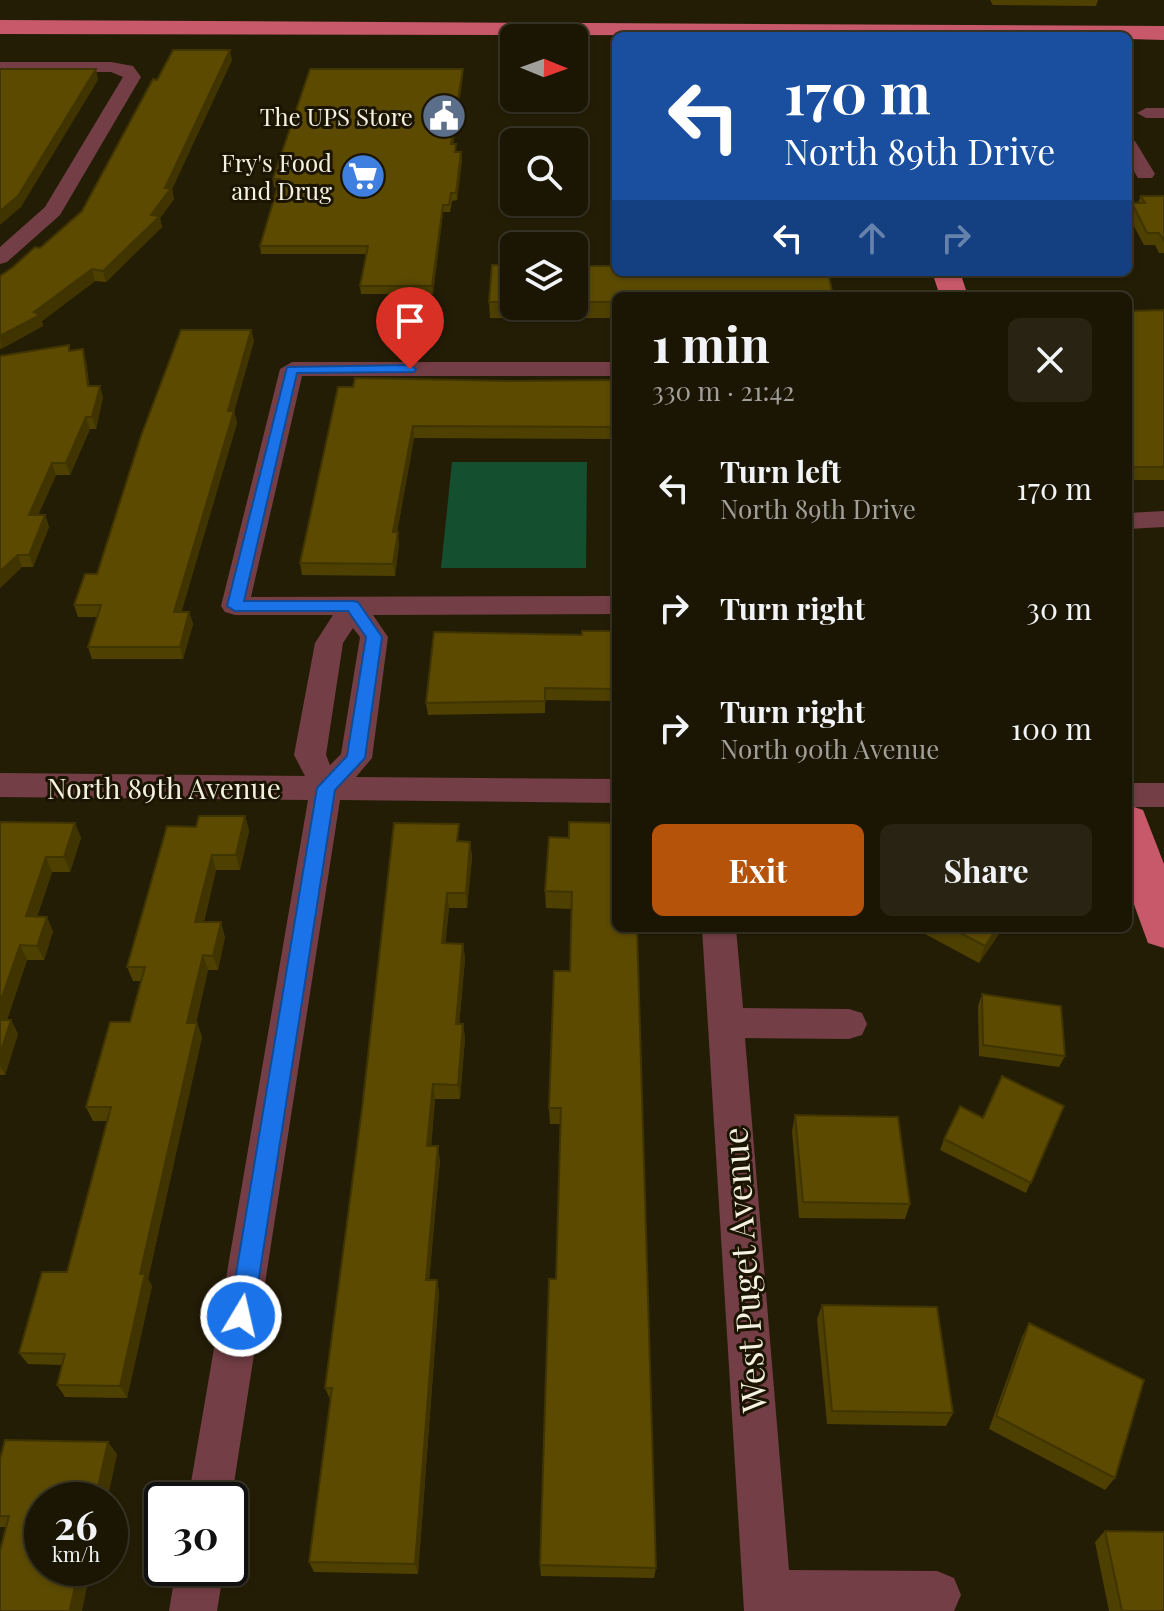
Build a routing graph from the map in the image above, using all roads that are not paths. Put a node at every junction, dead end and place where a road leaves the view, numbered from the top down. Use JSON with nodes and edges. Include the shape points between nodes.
{"nodes":[{"id":1,"x":836,"y":8,"type":"dead end"},
{"id":2,"x":886,"y":9,"type":"dead end"},
{"id":3,"x":0,"y":27,"type":"edge"},
{"id":4,"x":706,"y":32,"type":"edge"},
{"id":5,"x":847,"y":32,"type":"edge"},
{"id":6,"x":895,"y":32,"type":"edge"},
{"id":7,"x":1132,"y":33,"type":"edge"},
{"id":8,"x":1164,"y":33,"type":"edge"},
{"id":9,"x":0,"y":38,"type":"edge"},
{"id":10,"x":500,"y":41,"type":"edge"},
{"id":11,"x":588,"y":42,"type":"edge"},
{"id":12,"x":612,"y":42,"type":"edge"},
{"id":13,"x":1132,"y":46,"type":"edge"},
{"id":14,"x":1164,"y":46,"type":"edge"},
{"id":15,"x":0,"y":67,"type":"edge"},
{"id":16,"x":1132,"y":152,"type":"edge"},
{"id":17,"x":1145,"y":174,"type":"dead end"},
{"id":18,"x":0,"y":258,"type":"edge"},
{"id":19,"x":612,"y":369,"type":"edge"},
{"id":20,"x":1132,"y":508,"type":"edge"},
{"id":21,"x":1164,"y":510,"type":"edge"},
{"id":22,"x":1164,"y":519,"type":"edge"},
{"id":23,"x":1132,"y":521,"type":"edge"},
{"id":24,"x":612,"y":605,"type":"edge"},
{"id":25,"x":353,"y":606,"type":"junction"},
{"id":26,"x":319,"y":701,"type":"junction"},
{"id":27,"x":364,"y":701,"type":"junction"},
{"id":28,"x":0,"y":785,"type":"edge"},
{"id":29,"x":326,"y":788,"type":"junction"},
{"id":30,"x":612,"y":791,"type":"edge"},
{"id":31,"x":1132,"y":795,"type":"edge"},
{"id":32,"x":1164,"y":795,"type":"edge"},
{"id":33,"x":1132,"y":833,"type":"edge"},
{"id":34,"x":1164,"y":930,"type":"edge"},
{"id":35,"x":719,"y":932,"type":"edge"},
{"id":36,"x":726,"y":1023,"type":"junction"},
{"id":37,"x":849,"y":1024,"type":"dead end"},
{"id":38,"x":214,"y":1482,"type":"edge"},
{"id":39,"x":197,"y":1586,"type":"edge"},
{"id":40,"x":937,"y":1595,"type":"dead end"},
{"id":41,"x":767,"y":1603,"type":"edge"},
{"id":42,"x":193,"y":1611,"type":"edge"}],
"edges":[{"from":1,"to":5,"type":"main road"},
{"from":2,"to":6,"type":"main road"},
{"from":3,"to":4,"type":"main road"},
{"from":7,"to":8,"type":"main road"},
{"from":9,"to":10,"type":"main road"},
{"from":11,"to":12,"type":"main road"},
{"from":13,"to":14,"type":"main road"},
{"from":15,"to":18,"type":"street","via":[[127,70],[132,77],[69,189],[32,233]]},
{"from":16,"to":17,"type":"street"},
{"from":19,"to":25,"type":"street","via":[[292,369],[235,606]]},
{"from":20,"to":21,"type":"street"},
{"from":22,"to":23,"type":"street"},
{"from":24,"to":25,"type":"street"},
{"from":25,"to":26,"type":"street","via":[[329,643]]},
{"from":25,"to":27,"type":"street","via":[[374,637]]},
{"from":26,"to":27,"type":"street"},
{"from":26,"to":29,"type":"street","via":[[310,755]]},
{"from":27,"to":29,"type":"street","via":[[356,758]]},
{"from":28,"to":29,"type":"street","name":"North 89th Avenue"},
{"from":29,"to":30,"type":"street","name":"North 89th Avenue"},
{"from":29,"to":38,"type":"street"},
{"from":31,"to":32,"type":"street"},
{"from":33,"to":34,"type":"main road"},
{"from":35,"to":36,"type":"street","name":"West Puget Avenue"},
{"from":36,"to":37,"type":"street"},
{"from":36,"to":41,"type":"street","name":"West Puget Avenue"},
{"from":39,"to":42,"type":"street"},
{"from":40,"to":41,"type":"street"}]}
